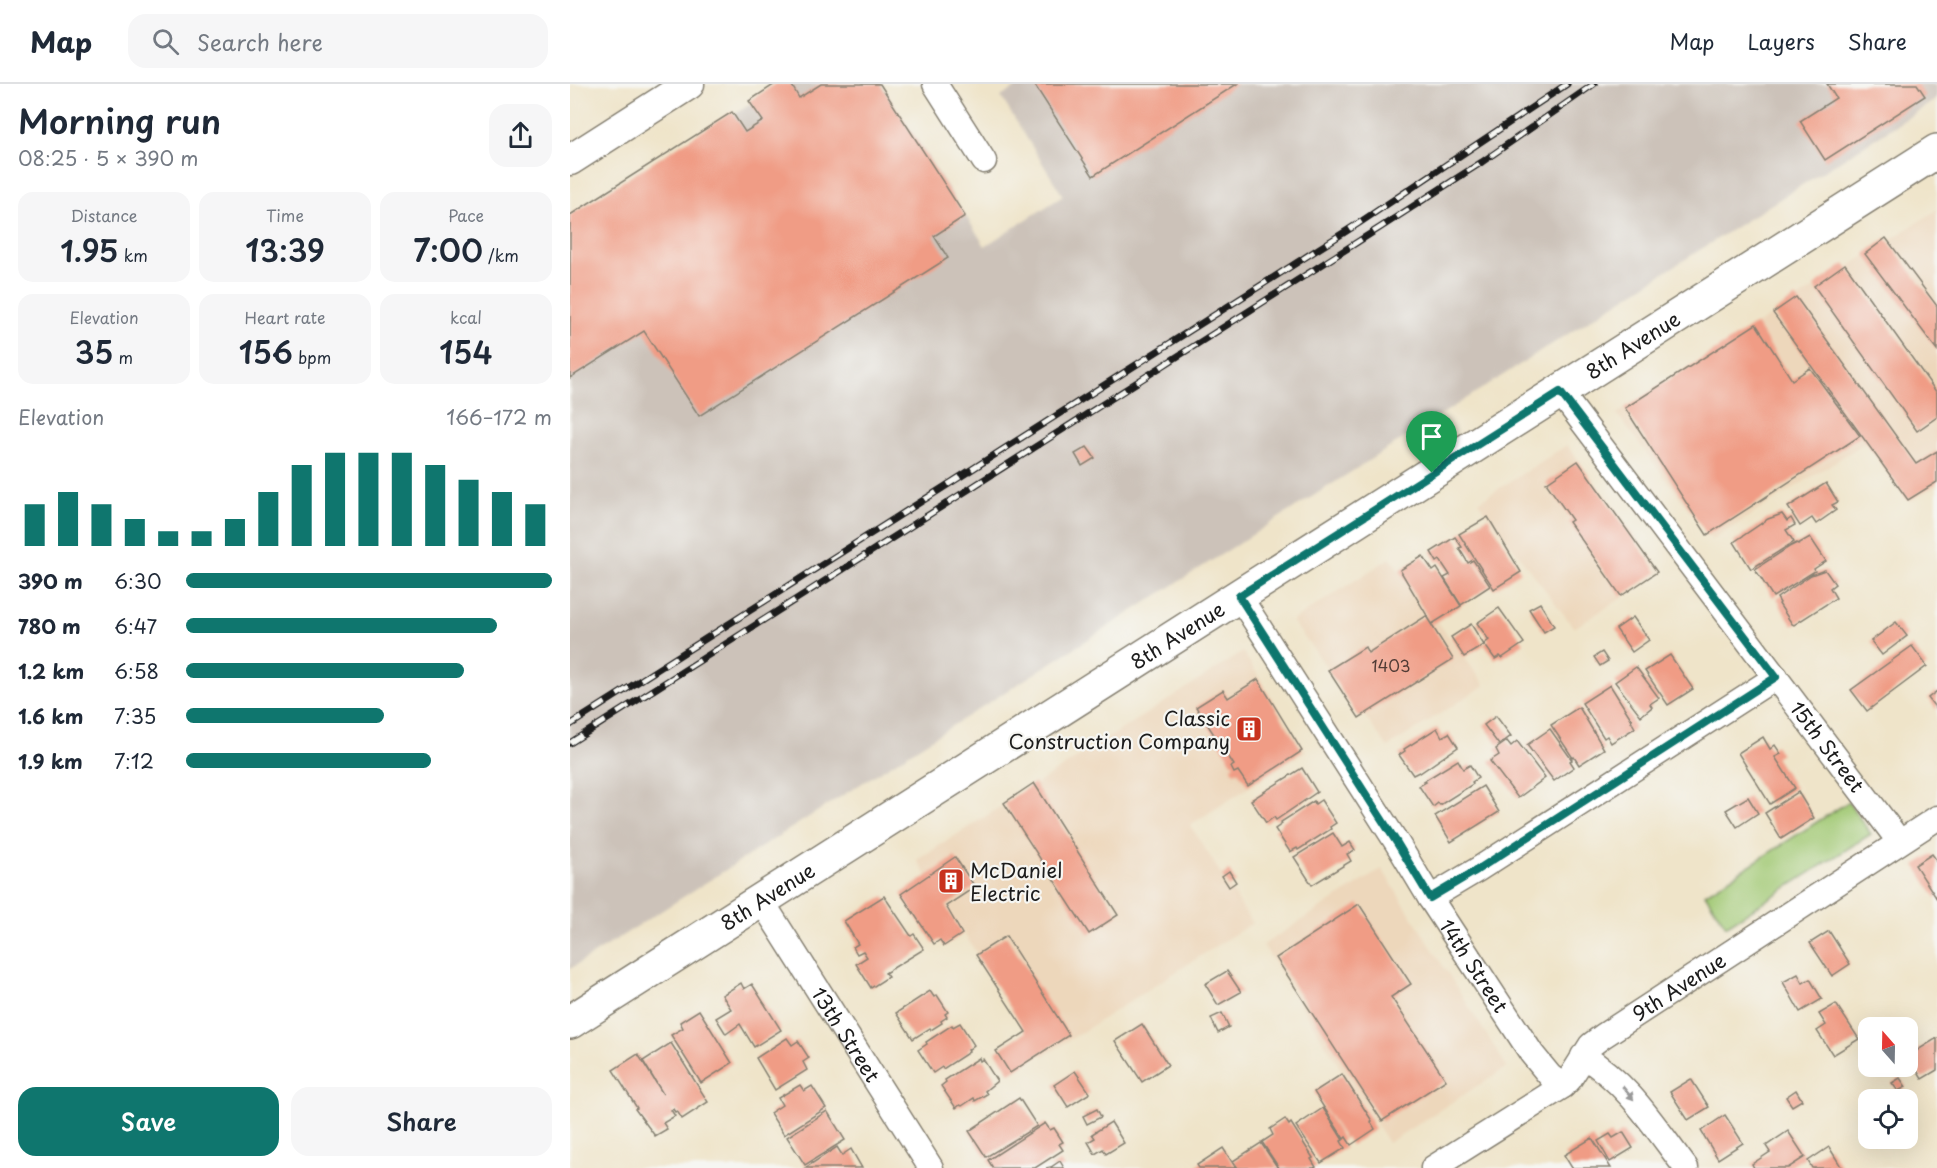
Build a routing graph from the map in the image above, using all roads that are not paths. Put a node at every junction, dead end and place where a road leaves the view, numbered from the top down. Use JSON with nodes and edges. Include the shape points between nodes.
{"nodes":[{"id":1,"x":689,"y":84,"type":"edge"},
{"id":2,"x":935,"y":84,"type":"edge"},
{"id":3,"x":1937,"y":151,"type":"edge"},
{"id":4,"x":570,"y":160,"type":"edge"},
{"id":5,"x":984,"y":161,"type":"dead end"},
{"id":6,"x":1560,"y":392,"type":"junction"},
{"id":7,"x":1239,"y":596,"type":"junction"},
{"id":8,"x":1776,"y":677,"type":"junction"},
{"id":9,"x":1937,"y":818,"type":"edge"},
{"id":10,"x":1899,"y":841,"type":"junction"},
{"id":11,"x":1430,"y":898,"type":"junction"},
{"id":12,"x":761,"y":900,"type":"junction"},
{"id":13,"x":570,"y":1022,"type":"edge"},
{"id":14,"x":1583,"y":1056,"type":"junction"},
{"id":15,"x":1563,"y":1086,"type":"junction"},
{"id":16,"x":931,"y":1168,"type":"edge"},
{"id":17,"x":1433,"y":1168,"type":"edge"},
{"id":18,"x":1686,"y":1168,"type":"edge"}],
"edges":[{"from":1,"to":4,"type":"street"},
{"from":2,"to":5,"type":"street"},
{"from":3,"to":6,"type":"main road","name":"8th Avenue"},
{"from":6,"to":7,"type":"main road","name":"8th Avenue"},
{"from":6,"to":8,"type":"street","name":"15th Street"},
{"from":7,"to":11,"type":"street","name":"14th Street"},
{"from":7,"to":12,"type":"main road","name":"8th Avenue"},
{"from":8,"to":10,"type":"street","name":"15th Street"},
{"from":8,"to":11,"type":"street"},
{"from":9,"to":10,"type":"street","name":"9th Avenue"},
{"from":10,"to":14,"type":"street","name":"9th Avenue","via":[[1603,1036]]},
{"from":11,"to":15,"type":"street","name":"14th Street","via":[[1534,1056]]},
{"from":12,"to":13,"type":"main road","name":"8th Avenue"},
{"from":12,"to":16,"type":"street","name":"13th Street"},
{"from":14,"to":15,"type":"street","name":"9th Avenue"},
{"from":14,"to":18,"type":"street","one_way":true,"via":[[1626,1090]]},
{"from":15,"to":17,"type":"street","name":"9th Avenue"}]}
